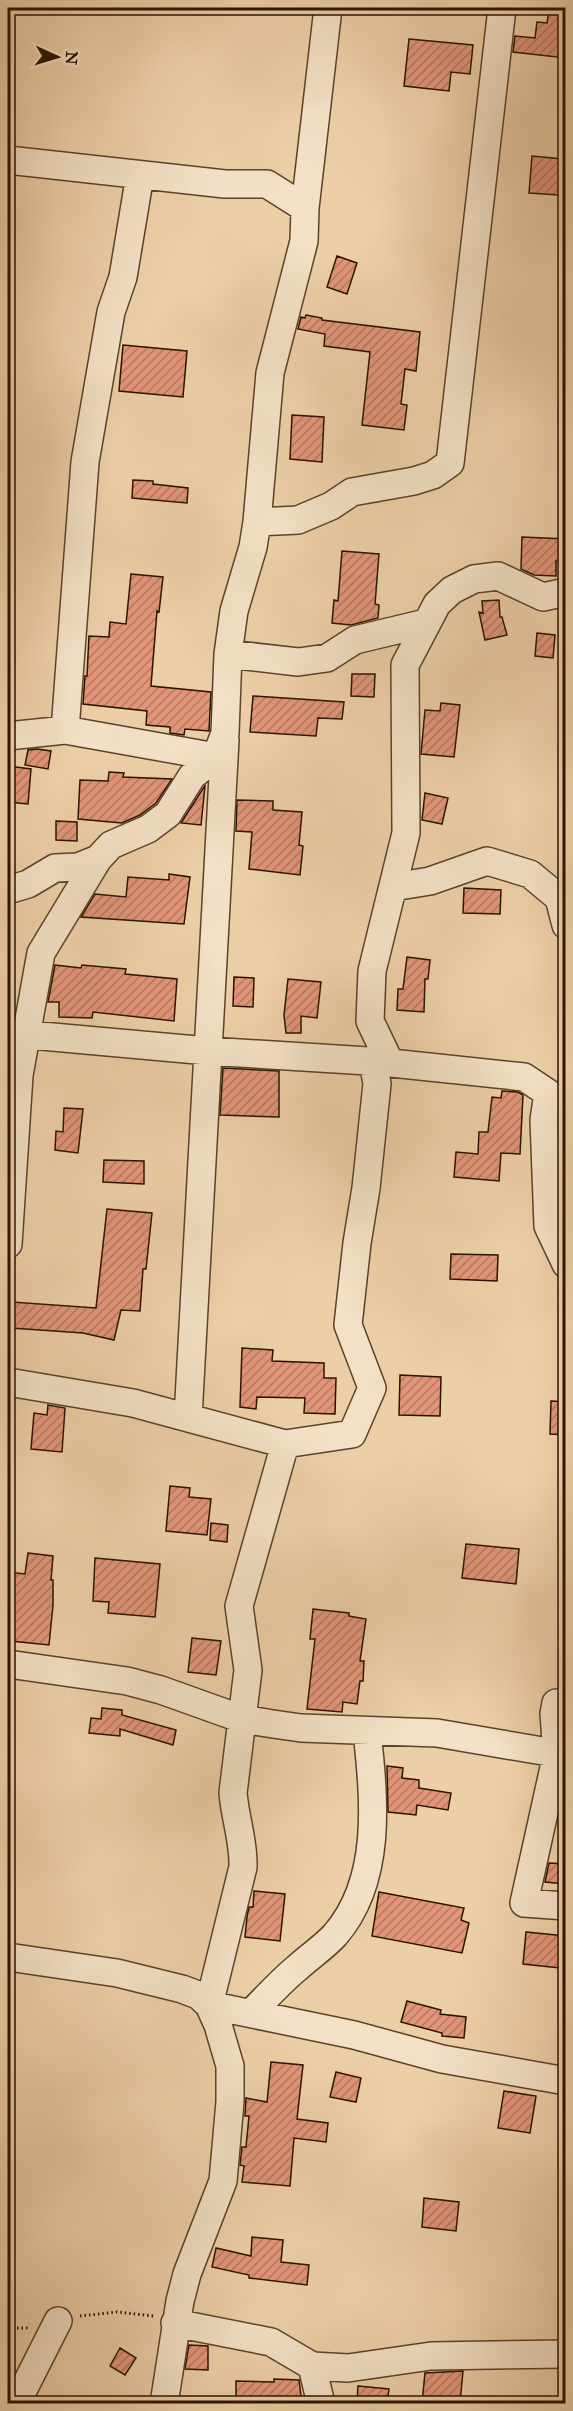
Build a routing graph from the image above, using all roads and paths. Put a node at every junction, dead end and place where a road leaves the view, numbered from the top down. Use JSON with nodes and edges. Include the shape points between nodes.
{"nodes":[{"id":1,"x":328,"y":8,"type":"edge"},
{"id":2,"x":502,"y":8,"type":"edge"},
{"id":3,"x":8,"y":160,"type":"edge"},
{"id":4,"x":140,"y":175,"type":"junction"},
{"id":5,"x":306,"y":208,"type":"junction"},
{"id":6,"x":257,"y":522,"type":"junction"},
{"id":7,"x":566,"y":592,"type":"edge"},
{"id":8,"x":426,"y":623,"type":"junction"},
{"id":9,"x":228,"y":654,"type":"junction"},
{"id":10,"x":65,"y":730,"type":"junction"},
{"id":11,"x":225,"y":732,"type":"junction"},
{"id":12,"x":8,"y":736,"type":"edge"},
{"id":13,"x":216,"y":757,"type":"junction"},
{"id":14,"x":98,"y":859,"type":"junction"},
{"id":15,"x":393,"y":886,"type":"junction"},
{"id":16,"x":8,"y":890,"type":"edge"},
{"id":17,"x":566,"y":925,"type":"edge"},
{"id":18,"x":17,"y":1034,"type":"edge"},
{"id":19,"x":208,"y":1051,"type":"junction"},
{"id":20,"x":379,"y":1062,"type":"junction"},
{"id":21,"x":8,"y":1244,"type":"edge"},
{"id":22,"x":566,"y":1264,"type":"edge"},
{"id":23,"x":8,"y":1382,"type":"edge"},
{"id":24,"x":188,"y":1418,"type":"junction"},
{"id":25,"x":285,"y":1444,"type":"junction"},
{"id":26,"x":8,"y":1664,"type":"edge"},
{"id":27,"x":556,"y":1703,"type":"dead end"},
{"id":28,"x":242,"y":1719,"type":"junction"},
{"id":29,"x":367,"y":1731,"type":"junction"},
{"id":30,"x":561,"y":1754,"type":"edge"},
{"id":31,"x":566,"y":1906,"type":"edge"},
{"id":32,"x":8,"y":1957,"type":"edge"},
{"id":33,"x":209,"y":2005,"type":"junction"},
{"id":34,"x":251,"y":2013,"type":"junction"},
{"id":35,"x":566,"y":2081,"type":"edge"},
{"id":36,"x":58,"y":2321,"type":"junction"},
{"id":37,"x":175,"y":2323,"type":"junction"},
{"id":38,"x":8,"y":2328,"type":"edge"},
{"id":39,"x":566,"y":2354,"type":"edge"},
{"id":40,"x":312,"y":2366,"type":"junction"},
{"id":41,"x":16,"y":2403,"type":"edge"},
{"id":42,"x":164,"y":2403,"type":"edge"},
{"id":43,"x":321,"y":2403,"type":"edge"}],
"edges":[{"from":1,"to":5,"type":"street"},
{"from":2,"to":6,"type":"street","via":[[450,463],[433,476],[414,482],[352,492],[298,520]]},
{"from":3,"to":4,"type":"street"},
{"from":4,"to":5,"type":"street","via":[[267,184]]},
{"from":4,"to":10,"type":"street","via":[[123,277],[111,312],[86,462]]},
{"from":5,"to":6,"type":"street","via":[[304,241],[270,372]]},
{"from":6,"to":9,"type":"street","via":[[234,612]]},
{"from":7,"to":8,"type":"street","via":[[543,597],[498,576],[474,579],[452,590],[437,604]]},
{"from":8,"to":9,"type":"street","via":[[355,640],[327,658],[298,662]]},
{"from":8,"to":15,"type":"street","via":[[405,665],[406,833]]},
{"from":9,"to":11,"type":"street"},
{"from":10,"to":12,"type":"street"},
{"from":10,"to":13,"type":"street"},
{"from":11,"to":13,"type":"street"},
{"from":11,"to":19,"type":"street"},
{"from":13,"to":14,"type":"street","via":[[192,776],[168,814],[148,829],[111,845]]},
{"from":14,"to":16,"type":"street","via":[[78,867],[55,868],[28,884]]},
{"from":14,"to":18,"type":"street","via":[[41,953]]},
{"from":15,"to":17,"type":"street","via":[[430,881],[487,861],[530,874],[559,898]]},
{"from":15,"to":20,"type":"street","via":[[372,971],[370,1021]]},
{"from":18,"to":19,"type":"street"},
{"from":18,"to":21,"type":"street","via":[[19,1075]]},
{"from":19,"to":20,"type":"street"},
{"from":19,"to":24,"type":"street"},
{"from":20,"to":22,"type":"street","via":[[525,1077],[548,1093],[544,1120],[548,1226]]},
{"from":20,"to":25,"type":"street","via":[[374,1066],[377,1084],[348,1325],[372,1388],[352,1434]]},
{"from":23,"to":24,"type":"street","via":[[133,1403]]},
{"from":24,"to":25,"type":"street"},
{"from":25,"to":28,"type":"street","via":[[239,1606],[248,1670]]},
{"from":26,"to":28,"type":"street","via":[[126,1681]]},
{"from":27,"to":30,"type":"street","via":[[554,1714]]},
{"from":28,"to":29,"type":"street","via":[[301,1728]]},
{"from":28,"to":33,"type":"street","via":[[233,1793],[244,1849],[243,1867]]},
{"from":29,"to":30,"type":"street","via":[[437,1733]]},
{"from":29,"to":34,"type":"street","via":[[373,1821],[358,1898],[335,1934]]},
{"from":30,"to":31,"type":"street","via":[[524,1903]]},
{"from":32,"to":33,"type":"street","via":[[160,1983],[198,1995]]},
{"from":33,"to":34,"type":"street"},
{"from":33,"to":37,"type":"street","via":[[230,2066],[223,2181],[187,2274]]},
{"from":34,"to":35,"type":"street","via":[[442,2059]]},
{"from":36,"to":37,"type":"path","via":[[117,2312],[150,2314]]},
{"from":36,"to":38,"type":"path"},
{"from":36,"to":41,"type":"street"},
{"from":37,"to":40,"type":"street","via":[[271,2342]]},
{"from":37,"to":42,"type":"street"},
{"from":39,"to":40,"type":"street","via":[[431,2356],[348,2368]]},
{"from":40,"to":43,"type":"street"}]}
